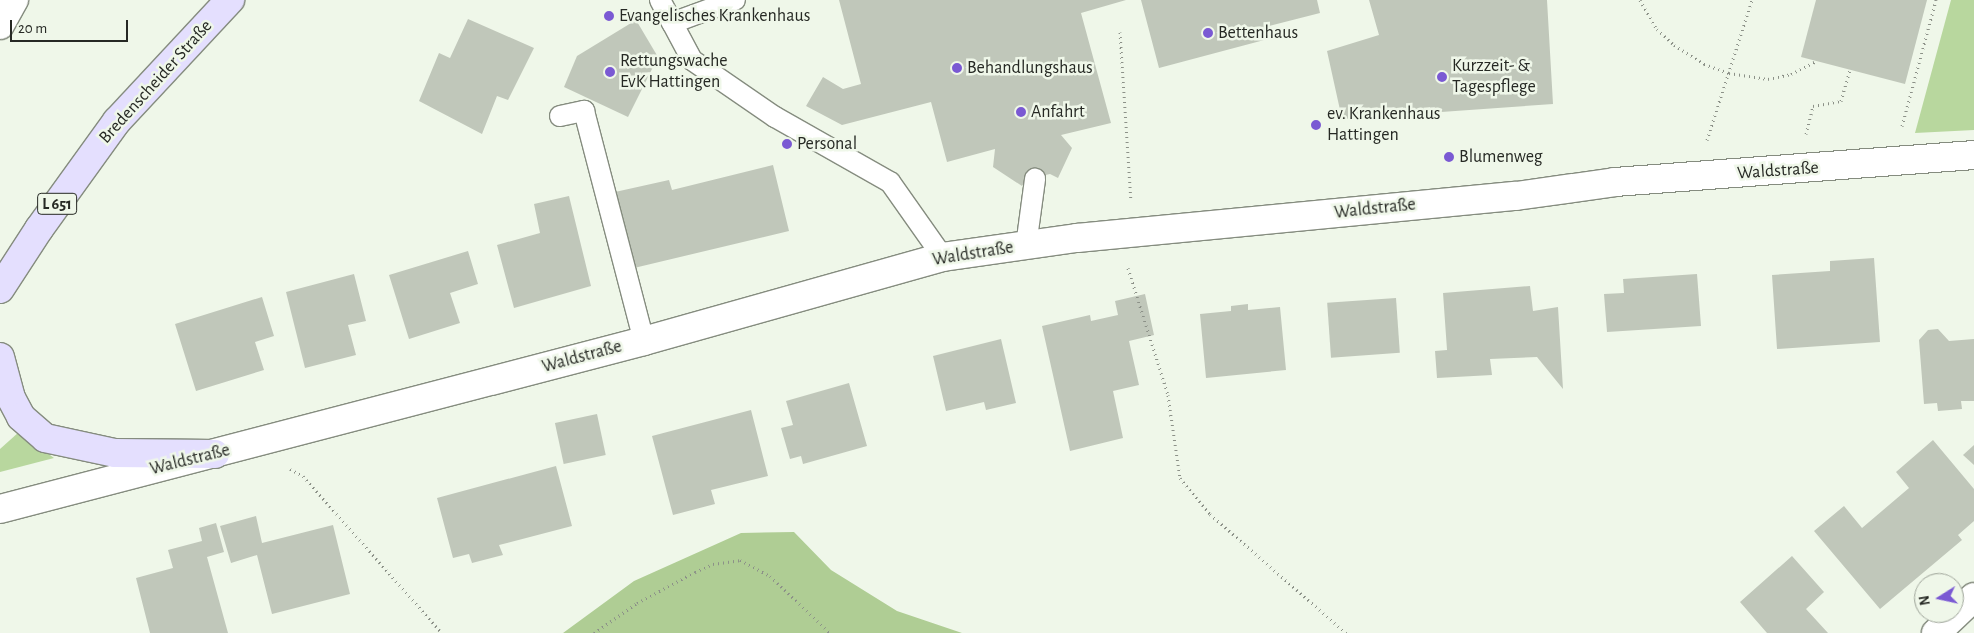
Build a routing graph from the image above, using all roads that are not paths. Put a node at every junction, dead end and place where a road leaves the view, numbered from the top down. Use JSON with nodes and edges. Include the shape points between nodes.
{"nodes":[{"id":1,"x":14,"y":0,"type":"edge"},
{"id":2,"x":230,"y":0,"type":"edge"},
{"id":3,"x":660,"y":0,"type":"edge"},
{"id":4,"x":735,"y":0,"type":"edge"},
{"id":5,"x":672,"y":23,"type":"junction"},
{"id":6,"x":0,"y":25,"type":"edge"},
{"id":7,"x":560,"y":116,"type":"dead end"},
{"id":8,"x":1974,"y":155,"type":"edge"},
{"id":9,"x":1035,"y":179,"type":"dead end"},
{"id":10,"x":1026,"y":246,"type":"junction"},
{"id":11,"x":943,"y":256,"type":"junction"},
{"id":12,"x":0,"y":289,"type":"edge"},
{"id":13,"x":644,"y":341,"type":"junction"},
{"id":14,"x":0,"y":357,"type":"edge"},
{"id":15,"x":215,"y":454,"type":"junction"},
{"id":16,"x":0,"y":509,"type":"edge"},
{"id":17,"x":1974,"y":597,"type":"edge"},
{"id":18,"x":1936,"y":633,"type":"edge"}],
"edges":[{"from":1,"to":6,"type":"street"},
{"from":2,"to":12,"type":"main road","name":"Bredenscheider Straße","number":"L 651","via":[[116,121],[39,228]]},
{"from":3,"to":5,"type":"lane"},
{"from":4,"to":5,"type":"lane"},
{"from":5,"to":11,"type":"lane","via":[[692,60],[775,116],[890,182]]},
{"from":7,"to":13,"type":"lane","via":[[584,111]]},
{"from":8,"to":10,"type":"street","name":"Waldstraße","via":[[1615,182],[1516,196],[1125,233]]},
{"from":9,"to":10,"type":"lane"},
{"from":10,"to":11,"type":"street","name":"Waldstraße"},
{"from":11,"to":13,"type":"street","name":"Waldstraße"},
{"from":13,"to":15,"type":"street","name":"Waldstraße"},
{"from":14,"to":15,"type":"main road","via":[[11,398],[21,417],[45,438],[115,453]]},
{"from":15,"to":16,"type":"street","name":"Waldstraße"},
{"from":17,"to":18,"type":"street"}]}
